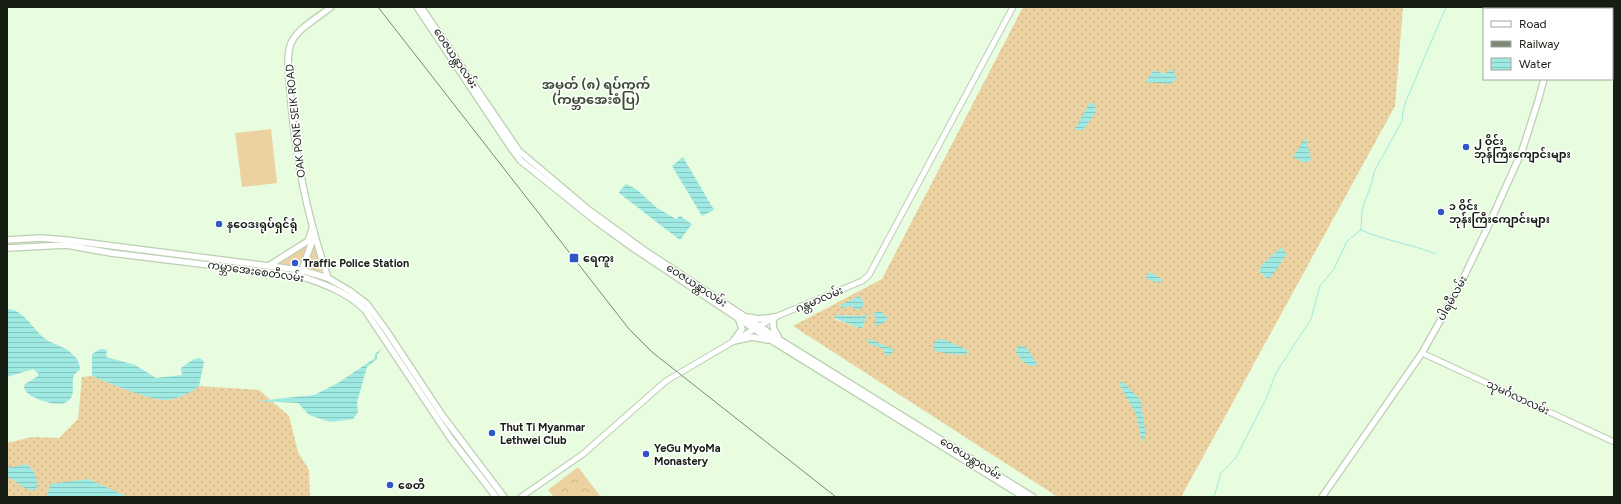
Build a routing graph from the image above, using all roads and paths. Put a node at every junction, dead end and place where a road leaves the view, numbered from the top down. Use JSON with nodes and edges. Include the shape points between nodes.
{"nodes":[{"id":1,"x":331,"y":7,"type":"edge"},
{"id":2,"x":417,"y":7,"type":"edge"},
{"id":3,"x":421,"y":7,"type":"edge"},
{"id":4,"x":1013,"y":7,"type":"edge"},
{"id":5,"x":1544,"y":80,"type":"edge"},
{"id":6,"x":312,"y":228,"type":"junction"},
{"id":7,"x":314,"y":236,"type":"junction"},
{"id":8,"x":7,"y":240,"type":"edge"},
{"id":9,"x":66,"y":243,"type":"junction"},
{"id":10,"x":112,"y":246,"type":"junction"},
{"id":11,"x":7,"y":248,"type":"edge"},
{"id":12,"x":111,"y":253,"type":"junction"},
{"id":13,"x":185,"y":258,"type":"junction"},
{"id":14,"x":235,"y":265,"type":"junction"},
{"id":15,"x":269,"y":266,"type":"junction"},
{"id":16,"x":301,"y":273,"type":"junction"},
{"id":17,"x":328,"y":278,"type":"junction"},
{"id":18,"x":740,"y":316,"type":"junction"},
{"id":19,"x":775,"y":316,"type":"junction"},
{"id":20,"x":756,"y":327,"type":"junction"},
{"id":21,"x":780,"y":340,"type":"junction"},
{"id":22,"x":734,"y":341,"type":"junction"},
{"id":23,"x":774,"y":342,"type":"junction"},
{"id":24,"x":1422,"y":353,"type":"junction"},
{"id":25,"x":1614,"y":442,"type":"edge"},
{"id":26,"x":496,"y":497,"type":"edge"},
{"id":27,"x":504,"y":497,"type":"edge"},
{"id":28,"x":521,"y":497,"type":"edge"},
{"id":29,"x":1024,"y":497,"type":"edge"},
{"id":30,"x":1033,"y":497,"type":"edge"},
{"id":31,"x":1322,"y":497,"type":"edge"}],
"edges":[{"from":1,"to":6,"type":"main road","name":"OAK PONE SEIK ROAD","via":[[300,31],[290,46],[288,56],[298,162]]},
{"from":2,"to":18,"type":"main road","name":"ဝေဇယန္တာလမ်း","via":[[521,161],[617,237]]},
{"from":3,"to":18,"type":"main road","name":"ဝေဇယန္တာလမ်း","via":[[524,157],[614,229]]},
{"from":4,"to":19,"type":"main road","name":"ဂန္တမာလမ်း","via":[[869,275]]},
{"from":5,"to":24,"type":"main road","name":"ပါရမီလမ်း","via":[[1522,151],[1490,224],[1458,289]]},
{"from":6,"to":7,"type":"main road","name":"OAK PONE SEIK ROAD"},
{"from":6,"to":15,"type":"main road","via":[[308,241]]},
{"from":7,"to":16,"type":"main road"},
{"from":7,"to":17,"type":"main road","name":"OAK PONE SEIK ROAD"},
{"from":8,"to":9,"type":"main road","name":"ကမ္ဘာအေးစေတီလမ်း","via":[[40,238]]},
{"from":9,"to":10,"type":"main road","name":"ကမ္ဘာအေးစေတီလမ်း"},
{"from":9,"to":11,"type":"main road","name":"ကမ္ဘာအေးစေတီလမ်း"},
{"from":9,"to":12,"type":"main road","name":"ကမ္ဘာအေးစေတီလမ်း"},
{"from":10,"to":12,"type":"main road"},
{"from":10,"to":13,"type":"main road","name":"ကမ္ဘာအေးစေတီလမ်း"},
{"from":12,"to":13,"type":"main road","name":"ကမ္ဘာအေးစေတီလမ်း"},
{"from":13,"to":14,"type":"main road","name":"ကမ္ဘာအေးစေတီလမ်း"},
{"from":14,"to":15,"type":"main road","name":"ကမ္ဘာအေးစေတီလမ်း"},
{"from":14,"to":16,"type":"main road","name":"ကမ္ဘာအေးစေတီလမ်း"},
{"from":15,"to":16,"type":"main road","name":"ကမ္ဘာအေးစေတီလမ်း"},
{"from":16,"to":17,"type":"main road"},
{"from":16,"to":26,"type":"main road","name":"ကမ္ဘာအေးစေတီလမ်း","via":[[348,296],[365,310],[452,440]]},
{"from":17,"to":27,"type":"main road","via":[[356,295],[373,312],[442,415]]},
{"from":18,"to":19,"type":"main road","via":[[758,319]]},
{"from":18,"to":20,"type":"main road","name":"ဝေဇယန္တာလမ်း"},
{"from":18,"to":22,"type":"main road","via":[[742,329]]},
{"from":19,"to":20,"type":"main road","name":"ဂန္တမာလမ်း"},
{"from":19,"to":21,"type":"main road","via":[[772,322]]},
{"from":20,"to":21,"type":"main road","name":"ဝေဇယန္တာလမ်း"},
{"from":20,"to":22,"type":"main road","name":"ဂန္တမာလမ်း"},
{"from":20,"to":23,"type":"main road","name":"ဝေဇယန္တာလမ်း"},
{"from":21,"to":30,"type":"main road","name":"ဝေဇယန္တာလမ်း"},
{"from":22,"to":23,"type":"main road","via":[[752,337]]},
{"from":22,"to":28,"type":"main road","name":"ဂန္တမာလမ်း","via":[[666,381],[583,454]]},
{"from":23,"to":29,"type":"main road","name":"ဝေဇယန္တာလမ်း"},
{"from":24,"to":25,"type":"main road","name":"သုမင်္ဂလာလမ်း"},
{"from":24,"to":31,"type":"main road","name":"ပါရမီလမ်း"}]}
